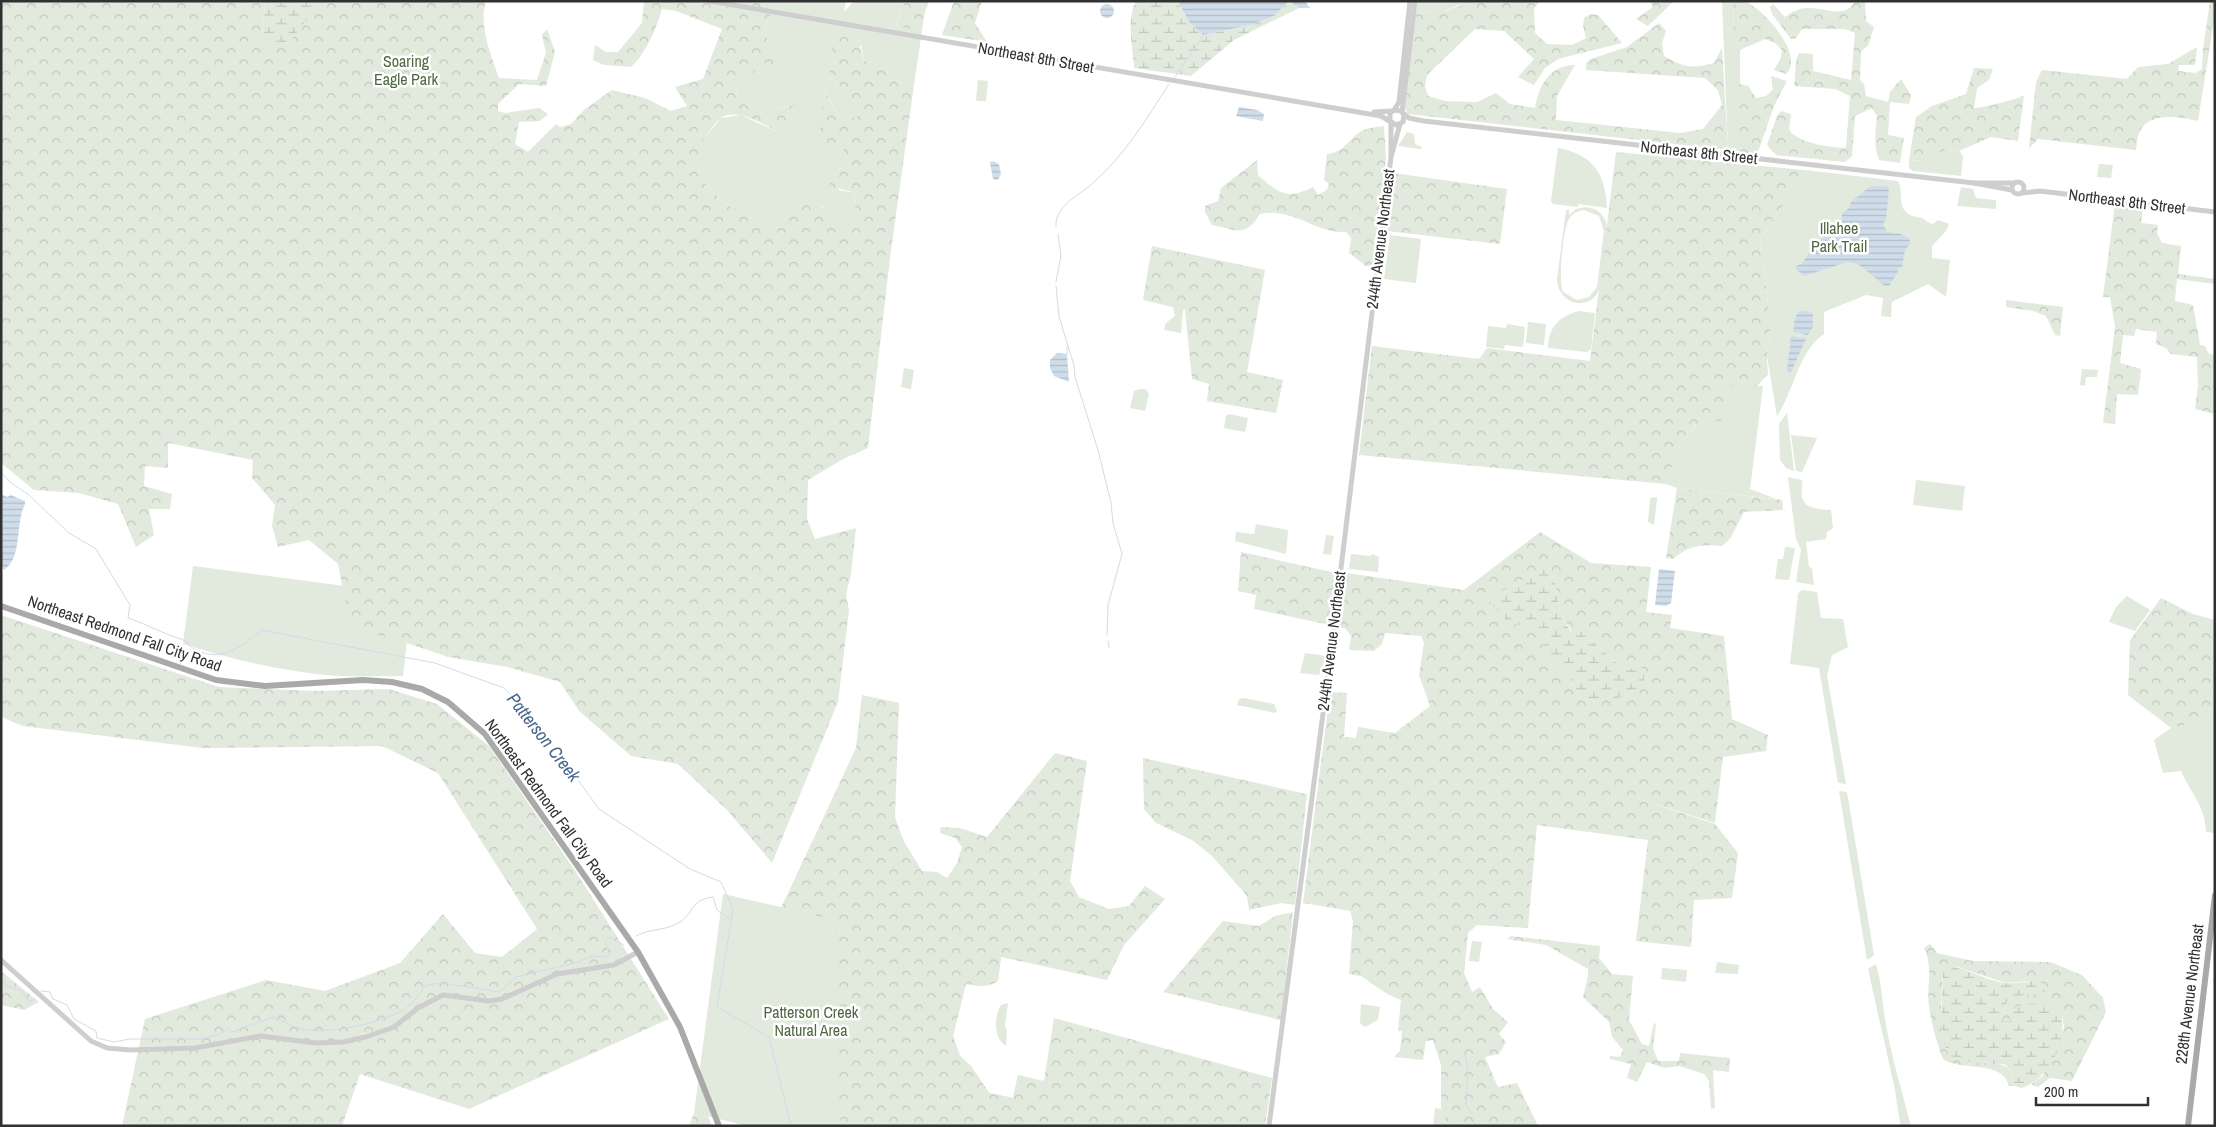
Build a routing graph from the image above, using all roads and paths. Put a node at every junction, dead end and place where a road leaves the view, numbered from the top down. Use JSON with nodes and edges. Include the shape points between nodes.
{"nodes":[{"id":1,"x":710,"y":1,"type":"edge"},
{"id":2,"x":1410,"y":1,"type":"edge"},
{"id":3,"x":1415,"y":1,"type":"edge"},
{"id":4,"x":1393,"y":111,"type":"junction"},
{"id":5,"x":1361,"y":112,"type":"junction"},
{"id":6,"x":1403,"y":112,"type":"junction"},
{"id":7,"x":1390,"y":121,"type":"junction"},
{"id":8,"x":1424,"y":121,"type":"junction"},
{"id":9,"x":1401,"y":124,"type":"junction"},
{"id":10,"x":1391,"y":157,"type":"junction"},
{"id":11,"x":1974,"y":183,"type":"junction"},
{"id":12,"x":2014,"y":183,"type":"junction"},
{"id":13,"x":2012,"y":190,"type":"junction"},
{"id":14,"x":2023,"y":190,"type":"junction"},
{"id":15,"x":2215,"y":212,"type":"edge"},
{"id":16,"x":1,"y":606,"type":"edge"},
{"id":17,"x":2215,"y":895,"type":"edge"},
{"id":18,"x":638,"y":952,"type":"junction"},
{"id":19,"x":1,"y":960,"type":"edge"},
{"id":20,"x":719,"y":1126,"type":"edge"},
{"id":21,"x":1269,"y":1126,"type":"edge"},
{"id":22,"x":2188,"y":1126,"type":"edge"}],
"edges":[{"from":1,"to":5,"type":"street","name":"Northeast 8th Street"},
{"from":2,"to":4,"type":"street","via":[[1399,102]]},
{"from":3,"to":6,"type":"street"},
{"from":4,"to":5,"type":"street","name":"Northeast 8th Street"},
{"from":4,"to":6,"type":"street","name":"Northeast 8th Street"},
{"from":4,"to":7,"type":"street","name":"244th Avenue Northeast"},
{"from":5,"to":7,"type":"street","name":"Northeast 8th Street"},
{"from":6,"to":8,"type":"street","name":"Northeast 8th Street","via":[[1409,118]]},
{"from":6,"to":9,"type":"street","name":"244th Avenue Northeast"},
{"from":7,"to":9,"type":"street","name":"Northeast 8th Street"},
{"from":7,"to":10,"type":"street","name":"244th Avenue Northeast"},
{"from":8,"to":9,"type":"street","name":"Northeast 8th Street"},
{"from":8,"to":11,"type":"street","name":"Northeast 8th Street"},
{"from":9,"to":10,"type":"street","name":"244th Avenue Northeast"},
{"from":10,"to":21,"type":"street","name":"244th Avenue Northeast"},
{"from":11,"to":12,"type":"street","name":"Northeast 8th Street"},
{"from":11,"to":13,"type":"street","name":"Northeast 8th Street"},
{"from":12,"to":13,"type":"street"},
{"from":12,"to":14,"type":"street","name":"Northeast 8th Street","via":[[2020,182]]},
{"from":13,"to":14,"type":"street","name":"Northeast 8th Street","via":[[2016,194]]},
{"from":14,"to":15,"type":"street","name":"Northeast 8th Street"},
{"from":16,"to":18,"type":"main road","name":"Northeast Redmond Fall City Road","via":[[216,680],[265,686],[377,680],[409,685],[433,694],[462,712],[485,734]]},
{"from":17,"to":22,"type":"main road","name":"228th Avenue Northeast"},
{"from":18,"to":19,"type":"street","via":[[614,965],[558,974],[502,1000],[443,995],[418,1008],[394,1027],[343,1042],[316,1043],[260,1036],[195,1048],[143,1050],[107,1048],[91,1041]]},
{"from":18,"to":20,"type":"main road","name":"Northeast Redmond Fall City Road","via":[[680,1027]]}]}
